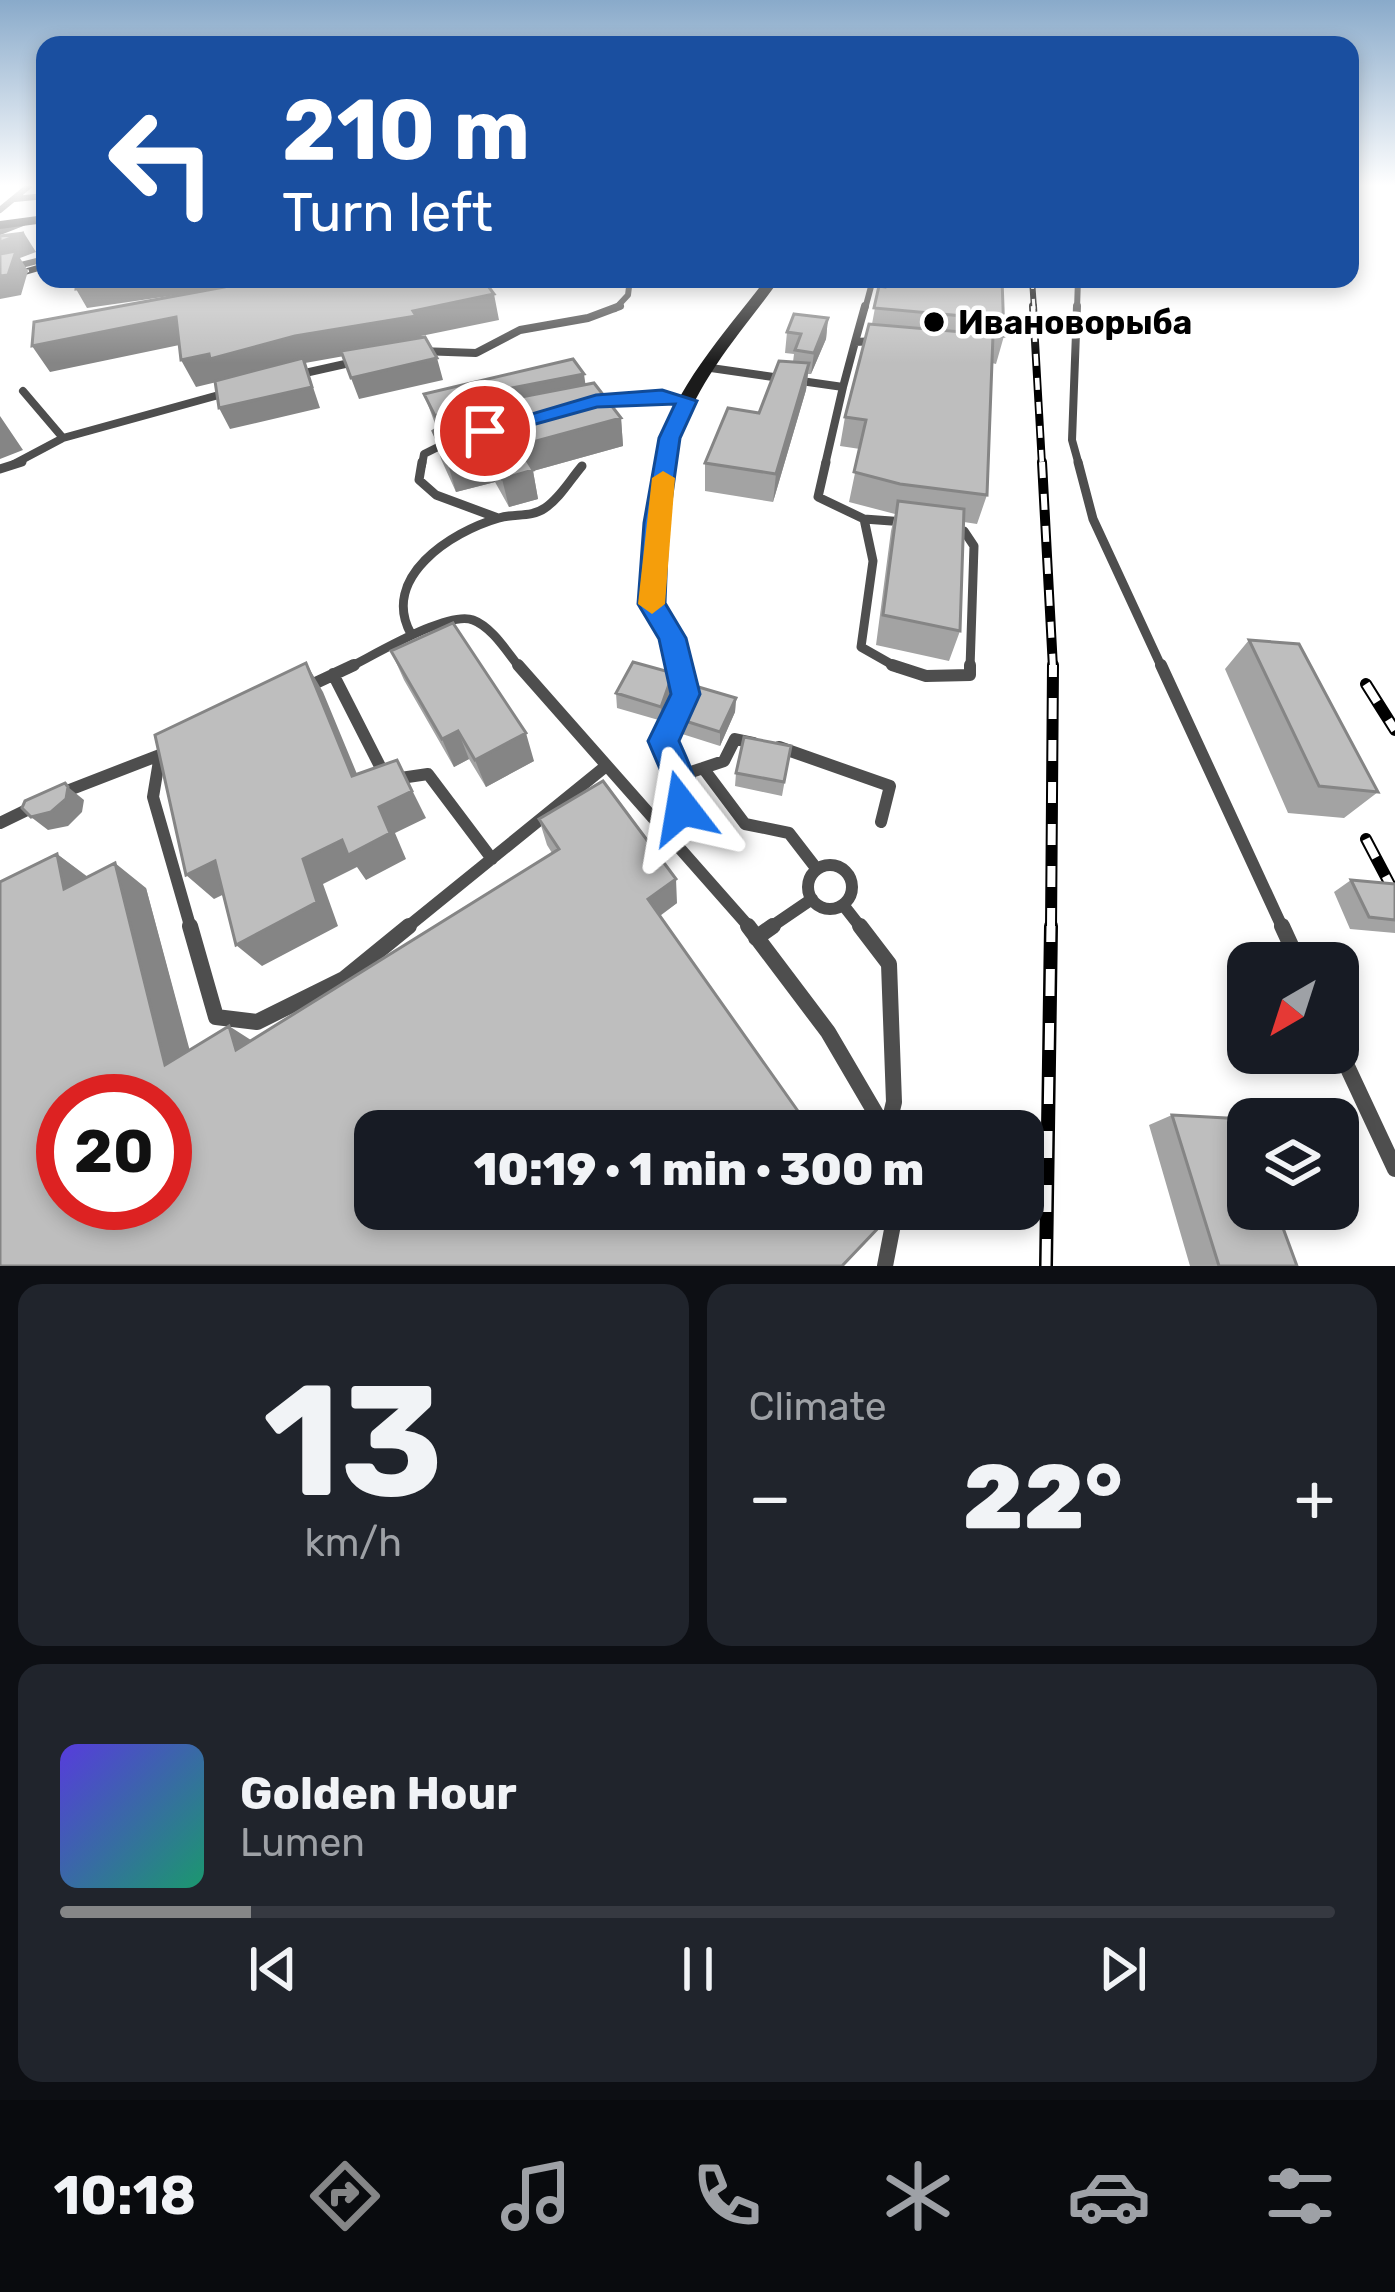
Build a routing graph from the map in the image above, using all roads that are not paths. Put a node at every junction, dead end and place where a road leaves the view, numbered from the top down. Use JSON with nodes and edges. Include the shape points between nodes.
{"nodes":[{"id":1,"x":36,"y":262,"type":"edge"},
{"id":2,"x":12,"y":267,"type":"edge"},
{"id":3,"x":631,"y":288,"type":"edge"},
{"id":4,"x":767,"y":288,"type":"edge"},
{"id":5,"x":870,"y":288,"type":"edge"},
{"id":6,"x":1078,"y":288,"type":"edge"},
{"id":7,"x":855,"y":342,"type":"junction"},
{"id":8,"x":894,"y":344,"type":"edge"},
{"id":9,"x":415,"y":352,"type":"edge"},
{"id":10,"x":359,"y":361,"type":"edge"},
{"id":11,"x":711,"y":368,"type":"junction"},
{"id":12,"x":281,"y":379,"type":"edge"},
{"id":13,"x":843,"y":387,"type":"junction"},
{"id":14,"x":242,"y":389,"type":"edge"},
{"id":15,"x":23,"y":391,"type":"dead end"},
{"id":16,"x":687,"y":401,"type":"junction"},
{"id":17,"x":574,"y":407,"type":"edge"},
{"id":18,"x":63,"y":438,"type":"junction"},
{"id":19,"x":448,"y":442,"type":"edge"},
{"id":20,"x":582,"y":466,"type":"dead end"},
{"id":21,"x":0,"y":469,"type":"edge"},
{"id":22,"x":498,"y":518,"type":"junction"},
{"id":23,"x":864,"y":519,"type":"junction"},
{"id":24,"x":927,"y":525,"type":"edge"},
{"id":25,"x":945,"y":528,"type":"edge"},
{"id":26,"x":652,"y":604,"type":"joint"},
{"id":27,"x":411,"y":634,"type":"junction"},
{"id":28,"x":333,"y":674,"type":"junction"},
{"id":29,"x":293,"y":693,"type":"edge"},
{"id":30,"x":192,"y":742,"type":"edge"},
{"id":31,"x":160,"y":755,"type":"junction"},
{"id":32,"x":605,"y":766,"type":"junction"},
{"id":33,"x":703,"y":768,"type":"junction"},
{"id":34,"x":679,"y":776,"type":"junction"},
{"id":35,"x":881,"y":822,"type":"dead end"},
{"id":36,"x":0,"y":823,"type":"edge"},
{"id":37,"x":668,"y":832,"type":"junction"},
{"id":38,"x":492,"y":859,"type":"junction"},
{"id":39,"x":816,"y":868,"type":"junction"},
{"id":40,"x":812,"y":899,"type":"junction"},
{"id":41,"x":844,"y":906,"type":"junction"},
{"id":42,"x":757,"y":938,"type":"junction"},
{"id":43,"x":1289,"y":942,"type":"edge"},
{"id":44,"x":1351,"y":1074,"type":"edge"},
{"id":45,"x":876,"y":1110,"type":"edge"},
{"id":46,"x":892,"y":1110,"type":"edge"},
{"id":47,"x":1395,"y":1169,"type":"edge"},
{"id":48,"x":892,"y":1230,"type":"edge"},
{"id":49,"x":885,"y":1266,"type":"edge"}],
"edges":[{"from":1,"to":2,"type":"lane"},
{"from":3,"to":9,"type":"lane","via":[[626,303],[609,312],[522,328],[471,354]]},
{"from":4,"to":11,"type":"street"},
{"from":5,"to":7,"type":"lane"},
{"from":6,"to":43,"type":"lane","via":[[1072,440],[1093,519]]},
{"from":7,"to":8,"type":"lane"},
{"from":7,"to":13,"type":"lane"},
{"from":10,"to":12,"type":"lane"},
{"from":11,"to":13,"type":"lane"},
{"from":11,"to":16,"type":"street"},
{"from":13,"to":23,"type":"lane","via":[[818,496]]},
{"from":14,"to":18,"type":"lane"},
{"from":15,"to":18,"type":"lane"},
{"from":16,"to":17,"type":"lane","via":[[640,397]]},
{"from":16,"to":26,"type":"street","via":[[670,438]]},
{"from":18,"to":21,"type":"lane"},
{"from":19,"to":22,"type":"lane","via":[[424,454],[418,480]]},
{"from":20,"to":22,"type":"lane","via":[[544,509]]},
{"from":22,"to":27,"type":"lane","via":[[433,549],[411,578],[399,601]]},
{"from":23,"to":24,"type":"lane"},
{"from":23,"to":25,"type":"lane","via":[[873,561],[861,647],[889,666],[948,680],[970,674],[974,546],[964,531]]},
{"from":26,"to":34,"type":"lane","via":[[673,638],[686,694],[664,741]]},
{"from":27,"to":28,"type":"lane"},
{"from":27,"to":32,"type":"lane","via":[[450,619],[470,618],[487,629]]},
{"from":28,"to":29,"type":"lane"},
{"from":28,"to":38,"type":"lane","via":[[387,780],[428,774]]},
{"from":30,"to":31,"type":"lane"},
{"from":31,"to":36,"type":"lane"},
{"from":31,"to":38,"type":"lane","via":[[153,797],[216,1017],[257,1022],[344,979]]},
{"from":32,"to":37,"type":"lane"},
{"from":32,"to":38,"type":"lane"},
{"from":33,"to":34,"type":"lane"},
{"from":33,"to":35,"type":"lane","via":[[724,761],[735,739],[791,750],[890,785]]},
{"from":33,"to":39,"type":"lane","via":[[745,824],[789,833]]},
{"from":34,"to":37,"type":"lane","via":[[682,808]]},
{"from":37,"to":42,"type":"lane"},
{"from":39,"to":40,"type":"lane","via":[[807,886]]},
{"from":39,"to":41,"type":"lane","via":[[846,874],[852,891]]},
{"from":40,"to":41,"type":"lane"},
{"from":40,"to":42,"type":"lane"},
{"from":41,"to":46,"type":"lane","via":[[889,964]]},
{"from":42,"to":45,"type":"lane","via":[[822,1020]]},
{"from":44,"to":47,"type":"lane"},
{"from":48,"to":49,"type":"lane"}]}
